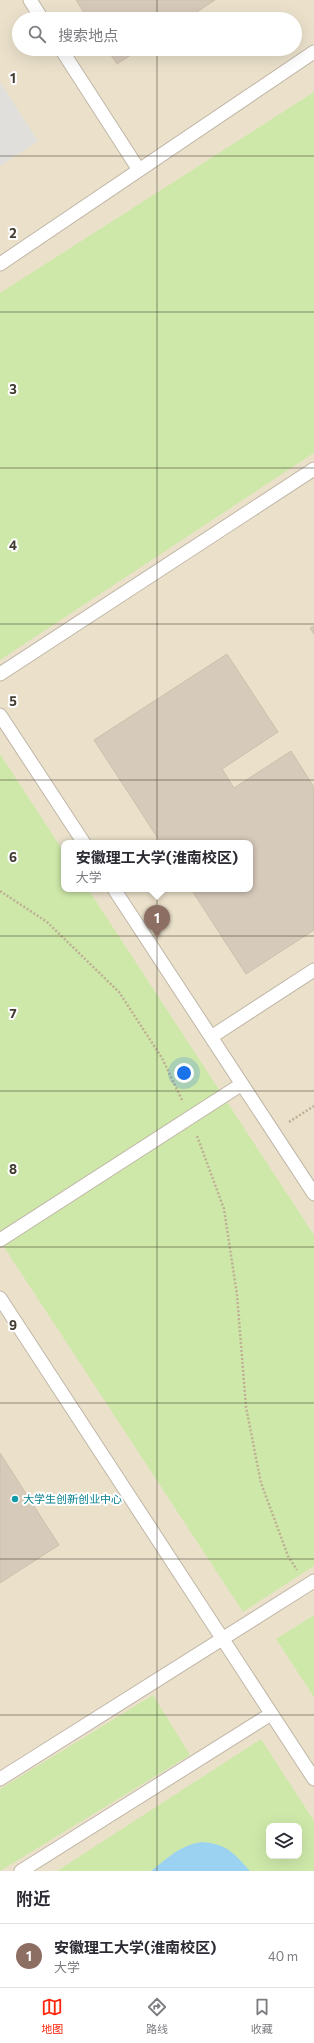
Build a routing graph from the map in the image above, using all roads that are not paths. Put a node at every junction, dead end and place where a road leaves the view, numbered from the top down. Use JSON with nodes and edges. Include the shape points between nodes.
{"nodes":[{"id":1,"x":30,"y":0,"type":"edge"},
{"id":2,"x":38,"y":12,"type":"edge"},
{"id":3,"x":314,"y":52,"type":"edge"},
{"id":4,"x":66,"y":56,"type":"edge"},
{"id":5,"x":139,"y":170,"type":"junction"},
{"id":6,"x":0,"y":264,"type":"edge"},
{"id":7,"x":314,"y":469,"type":"edge"},
{"id":8,"x":0,"y":674,"type":"edge"},
{"id":9,"x":0,"y":715,"type":"edge"},
{"id":10,"x":82,"y":840,"type":"edge"},
{"id":11,"x":116,"y":892,"type":"edge"},
{"id":12,"x":314,"y":970,"type":"edge"},
{"id":13,"x":211,"y":1037,"type":"junction"},
{"id":14,"x":242,"y":1084,"type":"junction"},
{"id":15,"x":314,"y":1194,"type":"edge"},
{"id":16,"x":0,"y":1240,"type":"edge"},
{"id":17,"x":0,"y":1298,"type":"edge"},
{"id":18,"x":311,"y":1583,"type":"edge"},
{"id":19,"x":223,"y":1640,"type":"junction"},
{"id":20,"x":271,"y":1714,"type":"junction"},
{"id":21,"x":0,"y":1779,"type":"edge"},
{"id":22,"x":314,"y":1779,"type":"edge"},
{"id":23,"x":22,"y":1871,"type":"edge"}],
"edges":[{"from":1,"to":2,"type":"lane"},
{"from":3,"to":5,"type":"lane"},
{"from":4,"to":5,"type":"lane"},
{"from":5,"to":6,"type":"lane"},
{"from":7,"to":8,"type":"lane"},
{"from":9,"to":10,"type":"lane"},
{"from":11,"to":13,"type":"lane"},
{"from":12,"to":13,"type":"lane"},
{"from":13,"to":14,"type":"lane"},
{"from":14,"to":15,"type":"lane"},
{"from":14,"to":16,"type":"lane"},
{"from":17,"to":19,"type":"lane"},
{"from":18,"to":19,"type":"lane"},
{"from":19,"to":20,"type":"lane"},
{"from":19,"to":21,"type":"lane"},
{"from":20,"to":22,"type":"lane"},
{"from":20,"to":23,"type":"lane"}]}
